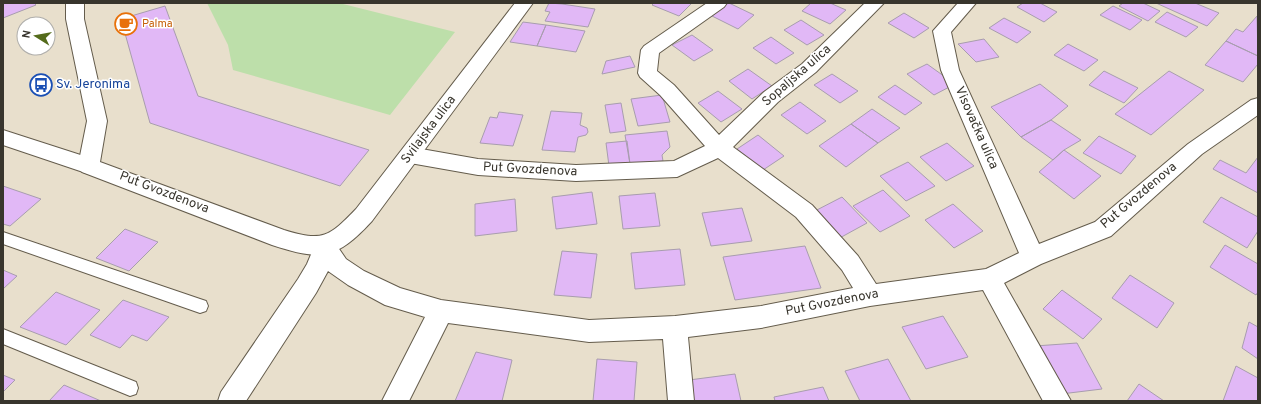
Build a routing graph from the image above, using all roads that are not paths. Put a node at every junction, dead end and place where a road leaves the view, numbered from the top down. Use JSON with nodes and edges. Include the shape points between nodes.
{"nodes":[{"id":1,"x":75,"y":3,"type":"edge"},
{"id":2,"x":524,"y":3,"type":"edge"},
{"id":3,"x":718,"y":3,"type":"edge"},
{"id":4,"x":875,"y":3,"type":"edge"},
{"id":5,"x":967,"y":3,"type":"edge"},
{"id":6,"x":1258,"y":106,"type":"edge"},
{"id":7,"x":3,"y":138,"type":"edge"},
{"id":8,"x":719,"y":148,"type":"junction"},
{"id":9,"x":410,"y":155,"type":"junction"},
{"id":10,"x":89,"y":166,"type":"junction"},
{"id":11,"x":3,"y":238,"type":"edge"},
{"id":12,"x":325,"y":247,"type":"junction"},
{"id":13,"x":1033,"y":257,"type":"junction"},
{"id":14,"x":989,"y":279,"type":"junction"},
{"id":15,"x":870,"y":295,"type":"junction"},
{"id":16,"x":200,"y":306,"type":"dead end"},
{"id":17,"x":441,"y":311,"type":"junction"},
{"id":18,"x":675,"y":326,"type":"junction"},
{"id":19,"x":3,"y":336,"type":"edge"},
{"id":20,"x":130,"y":388,"type":"dead end"},
{"id":21,"x":231,"y":401,"type":"edge"},
{"id":22,"x":395,"y":401,"type":"edge"},
{"id":23,"x":681,"y":401,"type":"edge"},
{"id":24,"x":1058,"y":401,"type":"edge"}],
"edges":[{"from":1,"to":10,"type":"street","via":[[75,19],[97,121]]},
{"from":2,"to":9,"type":"street","name":"Svilajska ulica"},
{"from":3,"to":8,"type":"street","via":[[650,50],[647,73],[667,90]]},
{"from":4,"to":8,"type":"street","name":"Sopaljska ulica","via":[[809,68],[771,97]]},
{"from":5,"to":13,"type":"street","name":"Visovačka ulica","via":[[942,32],[950,70]]},
{"from":6,"to":13,"type":"street","name":"Put Gvozdenova","via":[[1195,149],[1103,229]]},
{"from":7,"to":10,"type":"street","name":"Put Gvozdenova"},
{"from":8,"to":9,"type":"street","name":"Put Gvozdenova","via":[[676,169],[576,173],[478,167]]},
{"from":8,"to":15,"type":"street","via":[[804,211],[850,263]]},
{"from":9,"to":12,"type":"street","name":"Svilajska ulica","via":[[348,232],[338,241]]},
{"from":10,"to":12,"type":"street","name":"Put Gvozdenova","via":[[297,244]]},
{"from":11,"to":16,"type":"lane"},
{"from":12,"to":17,"type":"street","name":"Put Gvozdenova","via":[[338,266],[356,278],[394,297]]},
{"from":12,"to":21,"type":"street","via":[[318,267],[307,286]]},
{"from":13,"to":14,"type":"street","name":"Put Gvozdenova"},
{"from":14,"to":15,"type":"street","name":"Put Gvozdenova"},
{"from":14,"to":24,"type":"street"},
{"from":15,"to":18,"type":"street","name":"Put Gvozdenova","via":[[761,316]]},
{"from":17,"to":18,"type":"street","name":"Put Gvozdenova","via":[[589,331]]},
{"from":17,"to":22,"type":"street"},
{"from":18,"to":23,"type":"street"},
{"from":19,"to":20,"type":"lane"}]}
